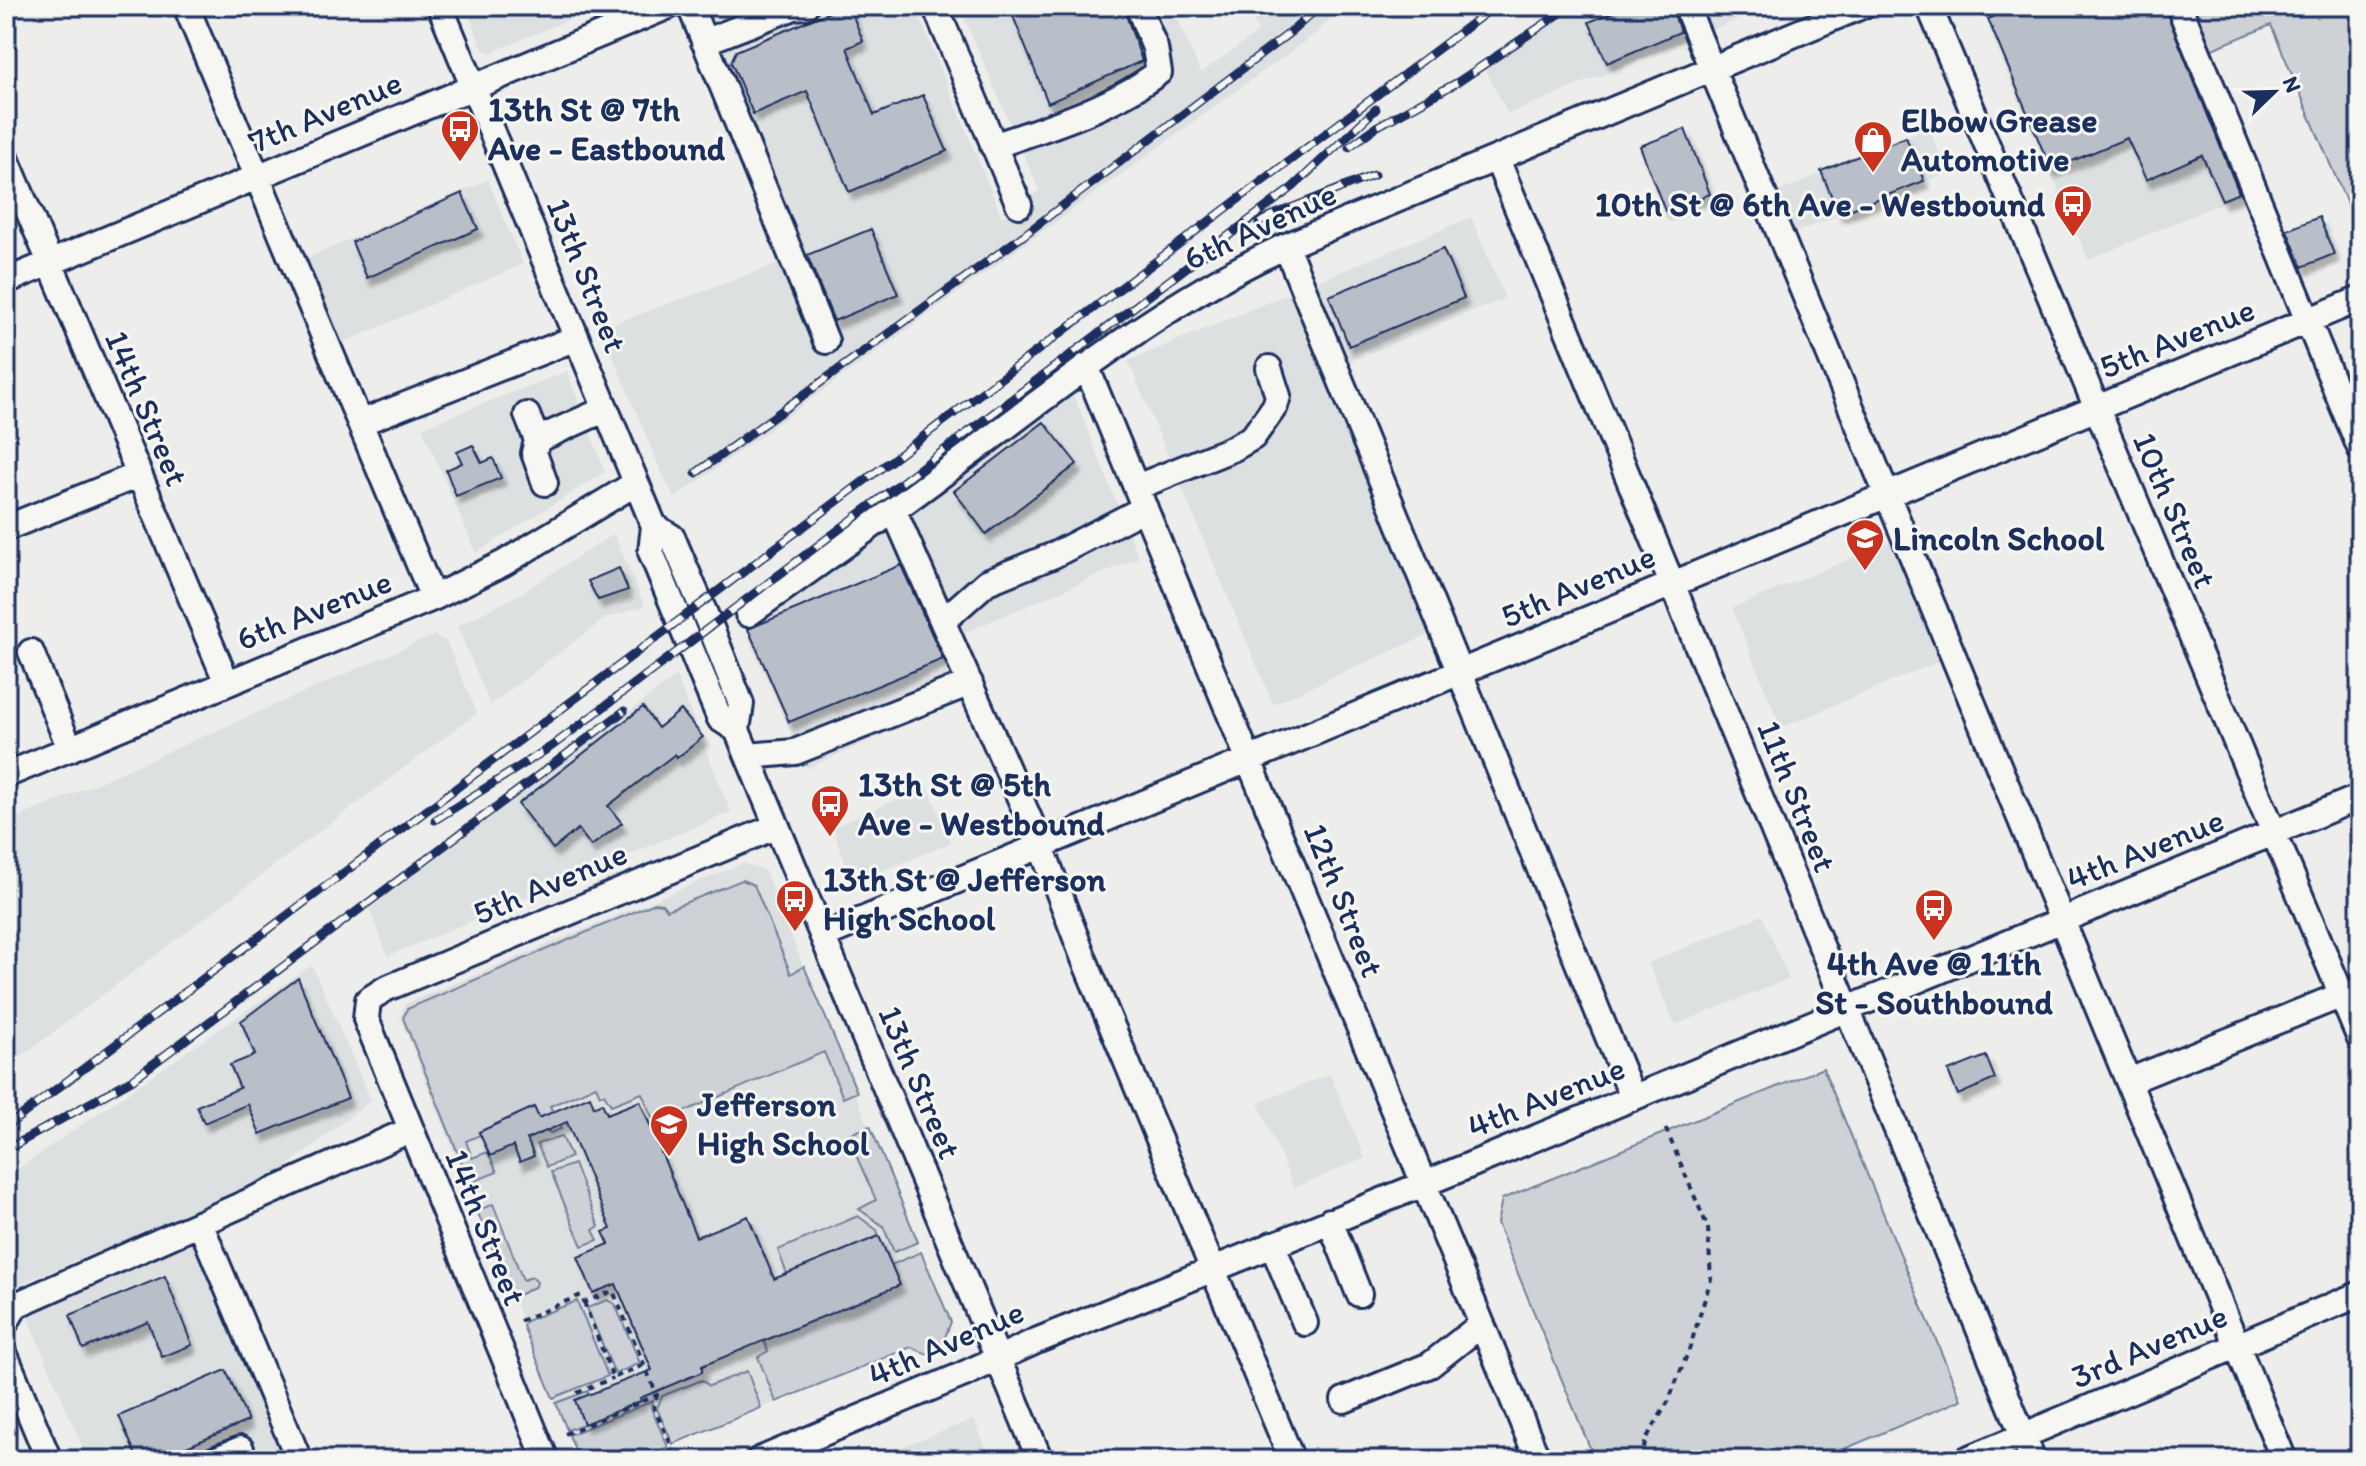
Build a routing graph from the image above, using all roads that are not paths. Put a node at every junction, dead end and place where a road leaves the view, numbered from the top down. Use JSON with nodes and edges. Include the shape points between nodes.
{"nodes":[{"id":1,"x":186,"y":6,"type":"edge"},
{"id":2,"x":440,"y":6,"type":"edge"},
{"id":3,"x":669,"y":6,"type":"edge"},
{"id":4,"x":690,"y":6,"type":"edge"},
{"id":5,"x":805,"y":6,"type":"edge"},
{"id":6,"x":935,"y":6,"type":"edge"},
{"id":7,"x":1138,"y":6,"type":"edge"},
{"id":8,"x":1686,"y":6,"type":"edge"},
{"id":9,"x":1929,"y":6,"type":"edge"},
{"id":10,"x":2179,"y":6,"type":"edge"},
{"id":11,"x":1852,"y":8,"type":"edge"},
{"id":12,"x":704,"y":42,"type":"junction"},
{"id":13,"x":1710,"y":70,"type":"junction"},
{"id":14,"x":473,"y":88,"type":"junction"},
{"id":15,"x":993,"y":146,"type":"junction"},
{"id":16,"x":6,"y":158,"type":"edge"},
{"id":17,"x":1497,"y":159,"type":"junction"},
{"id":18,"x":257,"y":177,"type":"junction"},
{"id":19,"x":1019,"y":205,"type":"dead end"},
{"id":20,"x":1286,"y":246,"type":"junction"},
{"id":21,"x":50,"y":263,"type":"junction"},
{"id":22,"x":6,"y":281,"type":"edge"},
{"id":23,"x":2360,"y":299,"type":"edge"},
{"id":24,"x":2307,"y":321,"type":"junction"},
{"id":25,"x":576,"y":338,"type":"junction"},
{"id":26,"x":826,"y":341,"type":"dead end"},
{"id":27,"x":1086,"y":366,"type":"junction"},
{"id":28,"x":1269,"y":368,"type":"dead end"},
{"id":29,"x":2096,"y":408,"type":"junction"},
{"id":30,"x":606,"y":409,"type":"junction"},
{"id":31,"x":527,"y":415,"type":"dead end"},
{"id":32,"x":360,"y":423,"type":"junction"},
{"id":33,"x":537,"y":440,"type":"junction"},
{"id":34,"x":2360,"y":448,"type":"edge"},
{"id":35,"x":138,"y":475,"type":"junction"},
{"id":36,"x":545,"y":483,"type":"dead end"},
{"id":37,"x":636,"y":483,"type":"junction"},
{"id":38,"x":1885,"y":496,"type":"junction"},
{"id":39,"x":1141,"y":497,"type":"junction"},
{"id":40,"x":894,"y":511,"type":"junction"},
{"id":41,"x":6,"y":528,"type":"edge"},
{"id":42,"x":1673,"y":583,"type":"junction"},
{"id":43,"x":433,"y":598,"type":"junction"},
{"id":44,"x":748,"y":614,"type":"dead end"},
{"id":45,"x":943,"y":621,"type":"junction"},
{"id":46,"x":31,"y":652,"type":"dead end"},
{"id":47,"x":1460,"y":672,"type":"junction"},
{"id":48,"x":227,"y":683,"type":"junction"},
{"id":49,"x":970,"y":683,"type":"junction"},
{"id":50,"x":70,"y":749,"type":"junction"},
{"id":51,"x":748,"y":756,"type":"junction"},
{"id":52,"x":1250,"y":760,"type":"junction"},
{"id":53,"x":6,"y":775,"type":"edge"},
{"id":54,"x":2360,"y":797,"type":"edge"},
{"id":55,"x":777,"y":826,"type":"junction"},
{"id":56,"x":2273,"y":833,"type":"junction"},
{"id":57,"x":1041,"y":846,"type":"junction"},
{"id":58,"x":2063,"y":920,"type":"junction"},
{"id":59,"x":823,"y":936,"type":"junction"},
{"id":60,"x":2351,"y":993,"type":"edge"},
{"id":61,"x":1847,"y":1009,"type":"junction"},
{"id":62,"x":366,"y":1019,"type":"joint"},
{"id":63,"x":2360,"y":1039,"type":"edge"},
{"id":64,"x":2129,"y":1081,"type":"junction"},
{"id":65,"x":1633,"y":1098,"type":"junction"},
{"id":66,"x":410,"y":1130,"type":"junction"},
{"id":67,"x":1423,"y":1183,"type":"junction"},
{"id":68,"x":1330,"y":1221,"type":"junction"},
{"id":69,"x":200,"y":1223,"type":"junction"},
{"id":70,"x":1272,"y":1244,"type":"junction"},
{"id":71,"x":1213,"y":1269,"type":"junction"},
{"id":72,"x":1359,"y":1294,"type":"dead end"},
{"id":73,"x":2360,"y":1294,"type":"edge"},
{"id":74,"x":7,"y":1320,"type":"edge"},
{"id":75,"x":1305,"y":1323,"type":"dead end"},
{"id":76,"x":1482,"y":1324,"type":"junction"},
{"id":77,"x":2236,"y":1346,"type":"junction"},
{"id":78,"x":6,"y":1357,"type":"edge"},
{"id":79,"x":998,"y":1358,"type":"junction"},
{"id":80,"x":12,"y":1388,"type":"edge"},
{"id":81,"x":1344,"y":1400,"type":"dead end"},
{"id":82,"x":2022,"y":1436,"type":"junction"},
{"id":83,"x":241,"y":1449,"type":"dead end"},
{"id":84,"x":790,"y":1454,"type":"edge"},
{"id":85,"x":49,"y":1460,"type":"edge"},
{"id":86,"x":214,"y":1460,"type":"edge"},
{"id":87,"x":299,"y":1460,"type":"edge"},
{"id":88,"x":546,"y":1460,"type":"edge"},
{"id":89,"x":759,"y":1460,"type":"edge"},
{"id":90,"x":1040,"y":1460,"type":"edge"},
{"id":91,"x":1292,"y":1460,"type":"edge"},
{"id":92,"x":1538,"y":1460,"type":"edge"},
{"id":93,"x":1965,"y":1460,"type":"edge"},
{"id":94,"x":2033,"y":1460,"type":"edge"},
{"id":95,"x":2284,"y":1460,"type":"edge"}],
"edges":[{"from":1,"to":18,"type":"street"},
{"from":2,"to":14,"type":"street","name":"13th Street"},
{"from":3,"to":14,"type":"street","name":"7th Avenue"},
{"from":4,"to":12,"type":"street"},
{"from":5,"to":12,"type":"street"},
{"from":6,"to":15,"type":"street"},
{"from":7,"to":15,"type":"street","via":[[1159,72],[1102,104]]},
{"from":8,"to":13,"type":"street"},
{"from":9,"to":29,"type":"street","name":"10th Street"},
{"from":10,"to":24,"type":"street"},
{"from":11,"to":13,"type":"street","name":"6th Avenue"},
{"from":12,"to":26,"type":"street"},
{"from":13,"to":17,"type":"street","name":"6th Avenue"},
{"from":13,"to":38,"type":"street"},
{"from":14,"to":18,"type":"street","name":"7th Avenue"},
{"from":14,"to":25,"type":"street","name":"13th Street"},
{"from":15,"to":19,"type":"street"},
{"from":16,"to":21,"type":"street","name":"14th Street"},
{"from":17,"to":20,"type":"street","name":"6th Avenue"},
{"from":17,"to":42,"type":"street","name":"11th Street"},
{"from":18,"to":21,"type":"street","name":"7th Avenue"},
{"from":18,"to":32,"type":"street"},
{"from":20,"to":27,"type":"street","name":"6th Avenue","via":[[1181,302]]},
{"from":20,"to":47,"type":"street"},
{"from":21,"to":22,"type":"street","name":"7th Avenue"},
{"from":21,"to":35,"type":"street","name":"14th Street"},
{"from":23,"to":24,"type":"street","name":"5th Avenue"},
{"from":24,"to":29,"type":"street","name":"5th Avenue"},
{"from":24,"to":34,"type":"street"},
{"from":25,"to":30,"type":"street","name":"13th Street"},
{"from":25,"to":32,"type":"street"},
{"from":27,"to":39,"type":"street","name":"12th Street"},
{"from":27,"to":40,"type":"street","name":"6th Avenue"},
{"from":28,"to":39,"type":"street","via":[[1278,396],[1253,437]]},
{"from":29,"to":38,"type":"street","name":"5th Avenue"},
{"from":29,"to":56,"type":"street","name":"10th Street"},
{"from":30,"to":33,"type":"street"},
{"from":30,"to":37,"type":"street","name":"13th Street"},
{"from":31,"to":33,"type":"street"},
{"from":32,"to":43,"type":"street"},
{"from":33,"to":36,"type":"street","via":[[534,453]]},
{"from":35,"to":41,"type":"street"},
{"from":35,"to":48,"type":"street","name":"14th Street"},
{"from":37,"to":43,"type":"street","name":"6th Avenue","via":[[504,563]]},
{"from":37,"to":51,"type":"street","name":"13th Street","via":[[654,526],[672,537],[711,628],[741,704],[737,730]]},
{"from":38,"to":42,"type":"street","name":"5th Avenue"},
{"from":38,"to":58,"type":"street"},
{"from":39,"to":45,"type":"street","via":[[1054,555],[987,582]]},
{"from":39,"to":52,"type":"street","name":"12th Street"},
{"from":40,"to":44,"type":"street","name":"6th Avenue"},
{"from":40,"to":45,"type":"street"},
{"from":42,"to":47,"type":"street","name":"5th Avenue"},
{"from":42,"to":61,"type":"street","name":"11th Street"},
{"from":43,"to":48,"type":"street","name":"6th Avenue"},
{"from":45,"to":49,"type":"street"},
{"from":46,"to":50,"type":"street"},
{"from":47,"to":52,"type":"street","name":"5th Avenue"},
{"from":47,"to":65,"type":"street"},
{"from":48,"to":50,"type":"street","name":"6th Avenue"},
{"from":49,"to":51,"type":"street","via":[[795,752]]},
{"from":49,"to":57,"type":"street"},
{"from":50,"to":53,"type":"street","name":"6th Avenue"},
{"from":51,"to":55,"type":"street","name":"13th Street"},
{"from":52,"to":57,"type":"street","name":"5th Avenue"},
{"from":52,"to":67,"type":"street","name":"12th Street"},
{"from":54,"to":56,"type":"street","name":"4th Avenue"},
{"from":55,"to":59,"type":"street","name":"13th Street"},
{"from":55,"to":62,"type":"street","name":"5th Avenue","via":[[385,989],[368,1000]]},
{"from":56,"to":58,"type":"street","name":"4th Avenue"},
{"from":56,"to":60,"type":"street","name":"10th Street"},
{"from":57,"to":59,"type":"street","name":"5th Avenue"},
{"from":57,"to":71,"type":"street"},
{"from":58,"to":61,"type":"street","name":"4th Avenue"},
{"from":58,"to":64,"type":"street"},
{"from":59,"to":79,"type":"street","name":"13th Street"},
{"from":60,"to":63,"type":"street","name":"10th Street"},
{"from":60,"to":64,"type":"street"},
{"from":61,"to":65,"type":"street","name":"4th Avenue"},
{"from":61,"to":82,"type":"street","name":"11th Street"},
{"from":62,"to":66,"type":"street","name":"14th Street"},
{"from":64,"to":77,"type":"street"},
{"from":65,"to":67,"type":"street","name":"4th Avenue"},
{"from":66,"to":69,"type":"street"},
{"from":66,"to":88,"type":"street","name":"14th Street"},
{"from":67,"to":68,"type":"street","name":"4th Avenue"},
{"from":67,"to":76,"type":"street","name":"12th Street"},
{"from":68,"to":70,"type":"street","name":"4th Avenue"},
{"from":68,"to":72,"type":"street"},
{"from":69,"to":74,"type":"street","via":[[16,1305]]},
{"from":69,"to":87,"type":"street"},
{"from":70,"to":71,"type":"street","name":"4th Avenue"},
{"from":70,"to":75,"type":"street"},
{"from":71,"to":79,"type":"street","name":"4th Avenue"},
{"from":71,"to":91,"type":"street"},
{"from":73,"to":77,"type":"street","name":"3rd Avenue"},
{"from":76,"to":81,"type":"street","via":[[1430,1365]]},
{"from":76,"to":92,"type":"street","name":"12th Street"},
{"from":77,"to":82,"type":"street","name":"3rd Avenue"},
{"from":77,"to":95,"type":"street"},
{"from":78,"to":80,"type":"street"},
{"from":79,"to":84,"type":"street","name":"4th Avenue"},
{"from":79,"to":90,"type":"street","name":"13th Street"},
{"from":80,"to":85,"type":"street"},
{"from":82,"to":93,"type":"street","name":"3rd Avenue"},
{"from":82,"to":94,"type":"street","name":"11th Street"},
{"from":83,"to":86,"type":"street"},
{"from":84,"to":89,"type":"street","name":"4th Avenue"}]}
